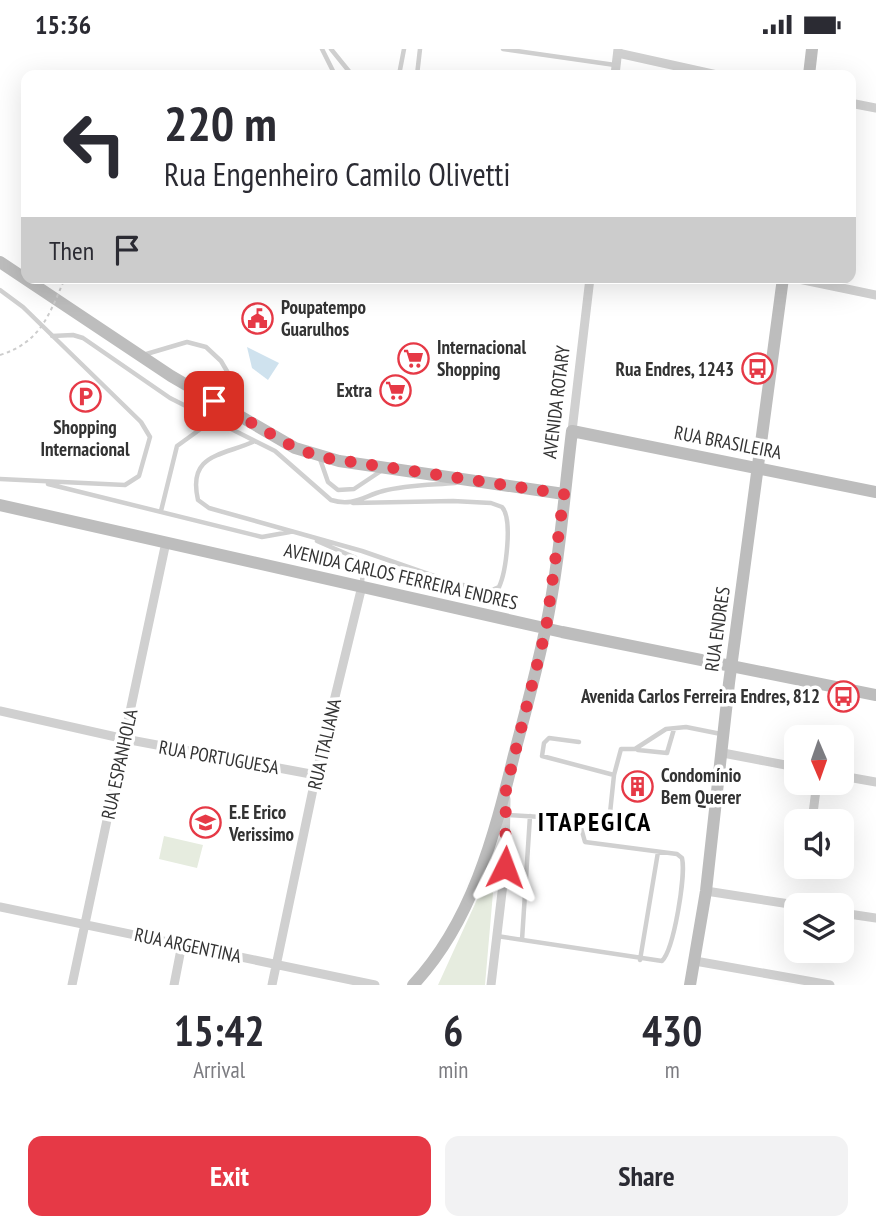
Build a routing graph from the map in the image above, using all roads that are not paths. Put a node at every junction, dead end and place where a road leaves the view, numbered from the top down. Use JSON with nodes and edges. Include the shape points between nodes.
{"nodes":[{"id":1,"x":321,"y":49,"type":"edge"},
{"id":2,"x":331,"y":49,"type":"edge"},
{"id":3,"x":404,"y":49,"type":"edge"},
{"id":4,"x":420,"y":49,"type":"edge"},
{"id":5,"x":503,"y":49,"type":"edge"},
{"id":6,"x":812,"y":49,"type":"edge"},
{"id":7,"x":618,"y":51,"type":"edge"},
{"id":8,"x":332,"y":70,"type":"edge"},
{"id":9,"x":348,"y":70,"type":"edge"},
{"id":10,"x":401,"y":70,"type":"edge"},
{"id":11,"x":418,"y":70,"type":"edge"},
{"id":12,"x":616,"y":70,"type":"edge"},
{"id":13,"x":696,"y":70,"type":"edge"},
{"id":14,"x":810,"y":70,"type":"edge"},
{"id":15,"x":856,"y":104,"type":"edge"},
{"id":16,"x":876,"y":108,"type":"edge"},
{"id":17,"x":0,"y":262,"type":"edge"},
{"id":18,"x":21,"y":276,"type":"edge"},
{"id":19,"x":33,"y":284,"type":"edge"},
{"id":20,"x":589,"y":284,"type":"edge"},
{"id":21,"x":782,"y":284,"type":"edge"},
{"id":22,"x":823,"y":284,"type":"edge"},
{"id":23,"x":0,"y":290,"type":"edge"},
{"id":24,"x":876,"y":295,"type":"edge"},
{"id":25,"x":51,"y":337,"type":"junction"},
{"id":26,"x":141,"y":356,"type":"junction"},
{"id":27,"x":232,"y":412,"type":"junction"},
{"id":28,"x":213,"y":420,"type":"junction"},
{"id":29,"x":572,"y":431,"type":"junction"},
{"id":30,"x":255,"y":441,"type":"junction"},
{"id":31,"x":320,"y":457,"type":"junction"},
{"id":32,"x":760,"y":468,"type":"junction"},
{"id":33,"x":384,"y":469,"type":"junction"},
{"id":34,"x":0,"y":479,"type":"edge"},
{"id":35,"x":35,"y":481,"type":"junction"},
{"id":36,"x":473,"y":481,"type":"junction"},
{"id":37,"x":876,"y":492,"type":"edge"},
{"id":38,"x":564,"y":494,"type":"junction"},
{"id":39,"x":353,"y":503,"type":"junction"},
{"id":40,"x":0,"y":505,"type":"edge"},
{"id":41,"x":161,"y":511,"type":"junction"},
{"id":42,"x":291,"y":532,"type":"junction"},
{"id":43,"x":313,"y":539,"type":"junction"},
{"id":44,"x":166,"y":542,"type":"junction"},
{"id":45,"x":362,"y":586,"type":"junction"},
{"id":46,"x":546,"y":629,"type":"junction"},
{"id":47,"x":732,"y":667,"type":"junction"},
{"id":48,"x":876,"y":695,"type":"edge"},
{"id":49,"x":0,"y":711,"type":"edge"},
{"id":50,"x":674,"y":729,"type":"junction"},
{"id":51,"x":725,"y":734,"type":"junction"},
{"id":52,"x":125,"y":739,"type":"junction"},
{"id":53,"x":579,"y":742,"type":"dead end"},
{"id":54,"x":635,"y":750,"type":"junction"},
{"id":55,"x":723,"y":753,"type":"junction"},
{"id":56,"x":784,"y":765,"type":"edge"},
{"id":57,"x":316,"y":775,"type":"junction"},
{"id":58,"x":614,"y":775,"type":"junction"},
{"id":59,"x":854,"y":778,"type":"edge"},
{"id":60,"x":876,"y":782,"type":"edge"},
{"id":61,"x":506,"y":789,"type":"junction"},
{"id":62,"x":507,"y":814,"type":"junction"},
{"id":63,"x":530,"y":816,"type":"junction"},
{"id":64,"x":608,"y":832,"type":"dead end"},
{"id":65,"x":658,"y":852,"type":"junction"},
{"id":66,"x":484,"y":862,"type":"junction"},
{"id":67,"x":505,"y":867,"type":"junction"},
{"id":68,"x":706,"y":891,"type":"junction"},
{"id":69,"x":784,"y":903,"type":"edge"},
{"id":70,"x":0,"y":907,"type":"edge"},
{"id":71,"x":854,"y":915,"type":"edge"},
{"id":72,"x":876,"y":918,"type":"edge"},
{"id":73,"x":86,"y":925,"type":"junction"},
{"id":74,"x":497,"y":936,"type":"junction"},
{"id":75,"x":522,"y":940,"type":"junction"},
{"id":76,"x":183,"y":944,"type":"junction"},
{"id":77,"x":640,"y":960,"type":"junction"},
{"id":78,"x":695,"y":961,"type":"junction"},
{"id":79,"x":277,"y":964,"type":"junction"},
{"id":80,"x":72,"y":985,"type":"edge"},
{"id":81,"x":174,"y":985,"type":"edge"},
{"id":82,"x":272,"y":985,"type":"edge"},
{"id":83,"x":375,"y":985,"type":"edge"},
{"id":84,"x":413,"y":985,"type":"edge"},
{"id":85,"x":491,"y":985,"type":"edge"},
{"id":86,"x":690,"y":985,"type":"edge"},
{"id":87,"x":830,"y":985,"type":"edge"}],
"edges":[{"from":1,"to":8,"type":"lane"},
{"from":2,"to":9,"type":"lane"},
{"from":3,"to":10,"type":"lane"},
{"from":4,"to":11,"type":"lane"},
{"from":5,"to":12,"type":"lane"},
{"from":6,"to":14,"type":"street"},
{"from":7,"to":12,"type":"street"},
{"from":7,"to":13,"type":"street"},
{"from":15,"to":16,"type":"street"},
{"from":17,"to":18,"type":"street"},
{"from":19,"to":26,"type":"street"},
{"from":20,"to":29,"type":"street","name":"AVENIDA ROTARY"},
{"from":21,"to":32,"type":"street","name":"RUA ENDRES"},
{"from":22,"to":24,"type":"street"},
{"from":23,"to":25,"type":"lane"},
{"from":25,"to":28,"type":"lane","via":[[83,338],[170,398]]},
{"from":25,"to":35,"type":"lane","via":[[146,426],[150,442],[139,476],[131,483]]},
{"from":26,"to":27,"type":"street"},
{"from":26,"to":27,"type":"lane","via":[[187,342],[206,347],[231,378]]},
{"from":27,"to":31,"type":"street"},
{"from":28,"to":30,"type":"lane"},
{"from":28,"to":41,"type":"lane","via":[[177,446]]},
{"from":29,"to":32,"type":"street","name":"RUA BRASILEIRA"},
{"from":29,"to":38,"type":"street","name":"AVENIDA ROTARY"},
{"from":30,"to":39,"type":"lane","via":[[275,451],[331,500]]},
{"from":30,"to":42,"type":"lane","via":[[200,466],[198,501]]},
{"from":31,"to":33,"type":"street"},
{"from":31,"to":33,"type":"lane","via":[[328,482],[338,490],[354,489]]},
{"from":32,"to":37,"type":"street","name":"RUA BRASILEIRA"},
{"from":32,"to":47,"type":"street","name":"RUA ENDRES"},
{"from":33,"to":36,"type":"street"},
{"from":34,"to":35,"type":"lane"},
{"from":35,"to":41,"type":"lane"},
{"from":36,"to":38,"type":"street"},
{"from":36,"to":39,"type":"lane","via":[[382,491]]},
{"from":38,"to":46,"type":"street","name":"AVENIDA ROTARY"},
{"from":39,"to":43,"type":"lane","via":[[483,503],[506,511],[507,548],[499,587],[475,587]]},
{"from":40,"to":44,"type":"street","name":"AVENIDA CARLOS FERREIRA ENDRES"},
{"from":41,"to":42,"type":"lane","via":[[262,537]]},
{"from":42,"to":43,"type":"lane"},
{"from":43,"to":45,"type":"lane","via":[[363,561]]},
{"from":44,"to":45,"type":"street","name":"AVENIDA CARLOS FERREIRA ENDRES"},
{"from":44,"to":52,"type":"street","name":"RUA ESPANHOLA"},
{"from":45,"to":46,"type":"street","name":"AVENIDA CARLOS FERREIRA ENDRES"},
{"from":45,"to":57,"type":"street","name":"RUA ITALIANA"},
{"from":46,"to":47,"type":"street","name":"AVENIDA CARLOS FERREIRA ENDRES"},
{"from":46,"to":61,"type":"street","name":"AVENIDA ROTARY"},
{"from":47,"to":48,"type":"street","name":"AVENIDA CARLOS FERREIRA ENDRES"},
{"from":47,"to":51,"type":"street","name":"RUA ENDRES"},
{"from":49,"to":52,"type":"street","name":"RUA PORTUGUESA"},
{"from":50,"to":51,"type":"lane"},
{"from":50,"to":54,"type":"lane","via":[[666,729]]},
{"from":50,"to":54,"type":"lane","via":[[664,754]]},
{"from":51,"to":55,"type":"street","name":"RUA ENDRES"},
{"from":52,"to":57,"type":"street","name":"RUA PORTUGUESA"},
{"from":52,"to":73,"type":"street","name":"RUA ESPANHOLA"},
{"from":53,"to":58,"type":"lane","via":[[549,738],[542,756]]},
{"from":54,"to":58,"type":"lane","via":[[621,749]]},
{"from":55,"to":56,"type":"street"},
{"from":55,"to":68,"type":"street","name":"RUA ENDRES"},
{"from":57,"to":79,"type":"street","name":"RUA ITALIANA"},
{"from":58,"to":64,"type":"lane"},
{"from":59,"to":60,"type":"street"},
{"from":61,"to":62,"type":"street","name":"AVENIDA ROTARY"},
{"from":61,"to":66,"type":"street"},
{"from":62,"to":63,"type":"lane"},
{"from":62,"to":67,"type":"street","name":"AVENIDA ROTARY"},
{"from":63,"to":65,"type":"lane","via":[[575,819],[582,838],[590,844]]},
{"from":63,"to":75,"type":"lane"},
{"from":65,"to":77,"type":"lane"},
{"from":65,"to":77,"type":"lane","via":[[677,854],[684,864],[672,944],[662,961]]},
{"from":66,"to":67,"type":"street"},
{"from":66,"to":84,"type":"street","via":[[450,938]]},
{"from":67,"to":74,"type":"street","name":"AVENIDA ROTARY"},
{"from":68,"to":69,"type":"street"},
{"from":68,"to":78,"type":"street","name":"RUA ENDRES"},
{"from":70,"to":73,"type":"street","name":"RUA ARGENTINA"},
{"from":71,"to":72,"type":"street"},
{"from":73,"to":76,"type":"street","name":"RUA ARGENTINA"},
{"from":73,"to":80,"type":"street","name":"RUA ESPANHOLA"},
{"from":74,"to":75,"type":"lane"},
{"from":74,"to":85,"type":"street","name":"AVENIDA ROTARY"},
{"from":75,"to":77,"type":"lane"},
{"from":76,"to":79,"type":"street","name":"RUA ARGENTINA"},
{"from":76,"to":81,"type":"street"},
{"from":78,"to":86,"type":"street","name":"RUA ENDRES"},
{"from":78,"to":87,"type":"street"},
{"from":79,"to":82,"type":"street","name":"RUA ITALIANA"},
{"from":79,"to":83,"type":"street","name":"RUA ARGENTINA"}]}
